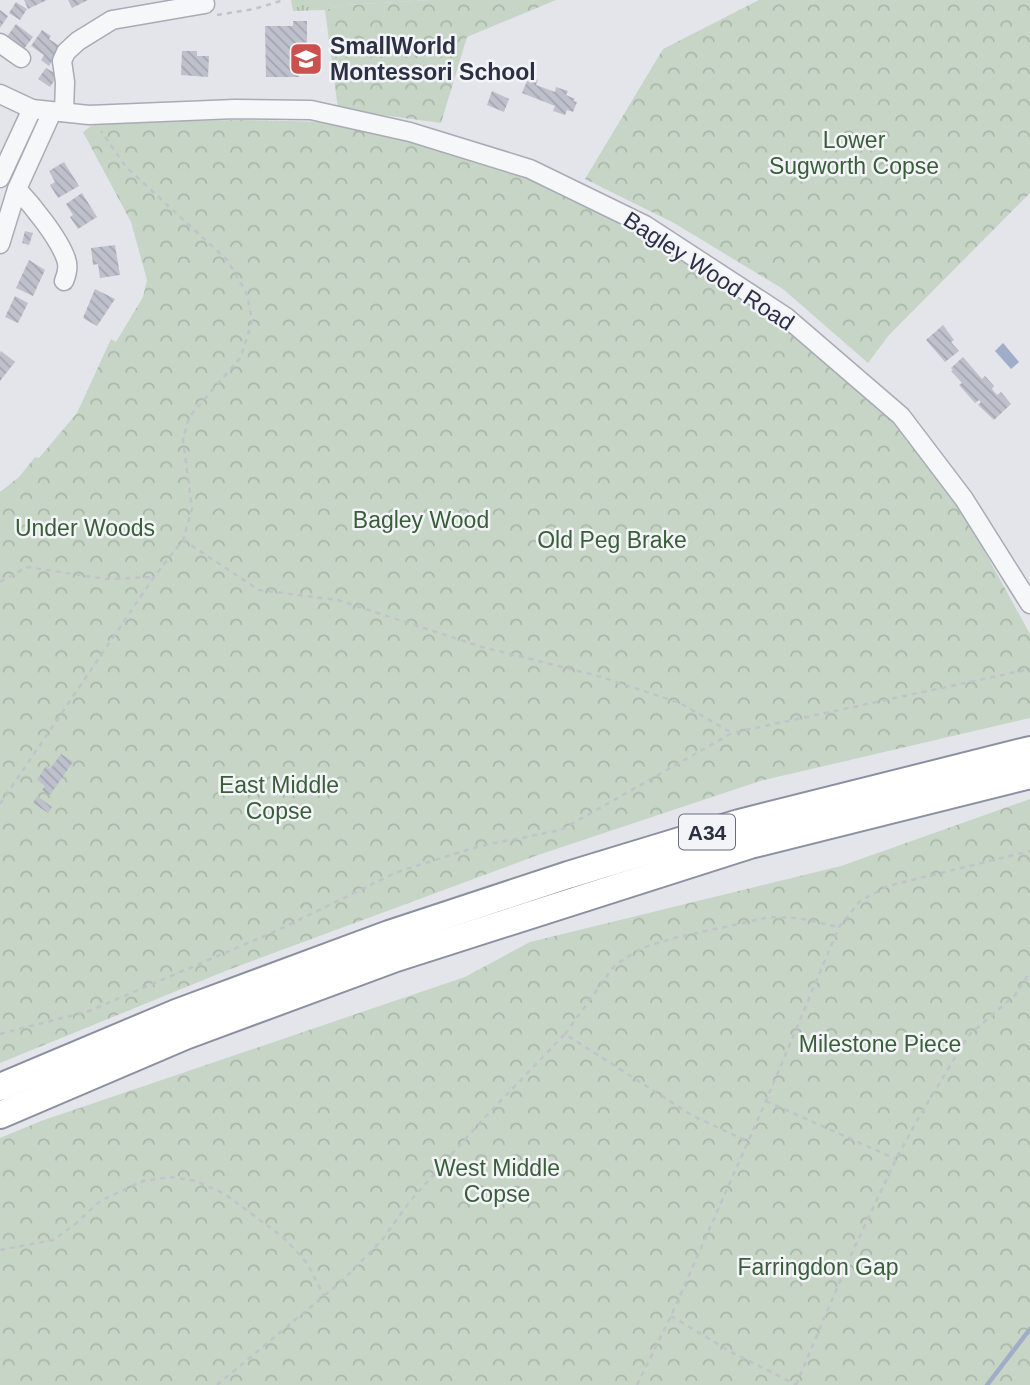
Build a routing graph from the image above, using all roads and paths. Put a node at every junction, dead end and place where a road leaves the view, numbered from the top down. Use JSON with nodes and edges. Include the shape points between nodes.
{"nodes":[{"id":1,"x":284,"y":0,"type":"edge"},
{"id":2,"x":210,"y":10,"type":"joint"},
{"id":3,"x":0,"y":43,"type":"edge"},
{"id":4,"x":21,"y":58,"type":"dead end"},
{"id":5,"x":0,"y":94,"type":"edge"},
{"id":6,"x":32,"y":109,"type":"junction"},
{"id":7,"x":58,"y":112,"type":"junction"},
{"id":8,"x":96,"y":124,"type":"dead end"},
{"id":9,"x":0,"y":178,"type":"edge"},
{"id":10,"x":17,"y":189,"type":"junction"},
{"id":11,"x":0,"y":244,"type":"edge"},
{"id":12,"x":69,"y":277,"type":"dead end"},
{"id":13,"x":183,"y":540,"type":"junction"},
{"id":14,"x":154,"y":577,"type":"junction"},
{"id":15,"x":0,"y":582,"type":"edge"},
{"id":16,"x":1030,"y":604,"type":"edge"},
{"id":17,"x":1030,"y":669,"type":"edge"},
{"id":18,"x":732,"y":733,"type":"junction"},
{"id":19,"x":1030,"y":750,"type":"edge"},
{"id":20,"x":1030,"y":775,"type":"edge"},
{"id":21,"x":0,"y":804,"type":"edge"},
{"id":22,"x":1030,"y":850,"type":"edge"},
{"id":23,"x":839,"y":928,"type":"junction"},
{"id":24,"x":1030,"y":972,"type":"edge"},
{"id":25,"x":0,"y":1034,"type":"edge"},
{"id":26,"x":565,"y":1034,"type":"junction"},
{"id":27,"x":0,"y":1087,"type":"edge"},
{"id":28,"x":766,"y":1101,"type":"junction"},
{"id":29,"x":0,"y":1115,"type":"edge"},
{"id":30,"x":747,"y":1141,"type":"junction"},
{"id":31,"x":896,"y":1159,"type":"junction"},
{"id":32,"x":0,"y":1250,"type":"edge"},
{"id":33,"x":324,"y":1296,"type":"junction"},
{"id":34,"x":671,"y":1316,"type":"junction"},
{"id":35,"x":216,"y":1385,"type":"edge"},
{"id":36,"x":637,"y":1385,"type":"edge"},
{"id":37,"x":796,"y":1385,"type":"edge"}],
"edges":[{"from":1,"to":2,"type":"path","via":[[254,9]]},
{"from":2,"to":7,"type":"street","via":[[112,20],[78,41],[62,61],[65,82]]},
{"from":3,"to":4,"type":"street"},
{"from":5,"to":6,"type":"street","name":"Bagley Wood Road"},
{"from":6,"to":7,"type":"street","name":"Bagley Wood Road"},
{"from":6,"to":9,"type":"street"},
{"from":7,"to":10,"type":"street"},
{"from":7,"to":16,"type":"street","name":"Bagley Wood Road","via":[[311,110],[410,132],[530,169],[645,225],[786,317],[901,416],[964,499]]},
{"from":8,"to":13,"type":"path","via":[[126,167],[227,260],[247,294],[252,321],[241,357],[189,417],[183,439],[192,509]]},
{"from":10,"to":11,"type":"street"},
{"from":10,"to":12,"type":"street","via":[[35,208],[66,260]]},
{"from":13,"to":14,"type":"path"},
{"from":13,"to":18,"type":"path","via":[[259,590],[338,600],[482,647],[595,675],[680,703]]},
{"from":14,"to":15,"type":"path","via":[[106,579],[27,567]]},
{"from":14,"to":21,"type":"path"},
{"from":17,"to":18,"type":"path"},
{"from":18,"to":25,"type":"path","via":[[561,830],[480,846],[397,873],[89,1011]]},
{"from":19,"to":27,"type":"highway","number":"A34","via":[[739,822],[568,875],[188,1008]]},
{"from":20,"to":29,"type":"highway","number":"A34","via":[[750,845],[397,958],[185,1037]]},
{"from":22,"to":23,"type":"path","via":[[888,886],[860,901]]},
{"from":23,"to":26,"type":"path","via":[[799,918],[770,918],[642,948],[615,965]]},
{"from":23,"to":28,"type":"path"},
{"from":24,"to":31,"type":"path","via":[[1015,995],[968,1036]]},
{"from":26,"to":30,"type":"path","via":[[693,1116]]},
{"from":26,"to":33,"type":"path","via":[[411,1200],[382,1240]]},
{"from":28,"to":30,"type":"path"},
{"from":28,"to":31,"type":"path"},
{"from":30,"to":34,"type":"path"},
{"from":31,"to":37,"type":"path"},
{"from":32,"to":33,"type":"path","via":[[53,1240],[100,1201],[143,1181],[170,1177],[196,1181],[225,1194],[284,1238],[307,1263]]},
{"from":33,"to":35,"type":"path"},
{"from":34,"to":36,"type":"path"},
{"from":34,"to":37,"type":"path"}]}
